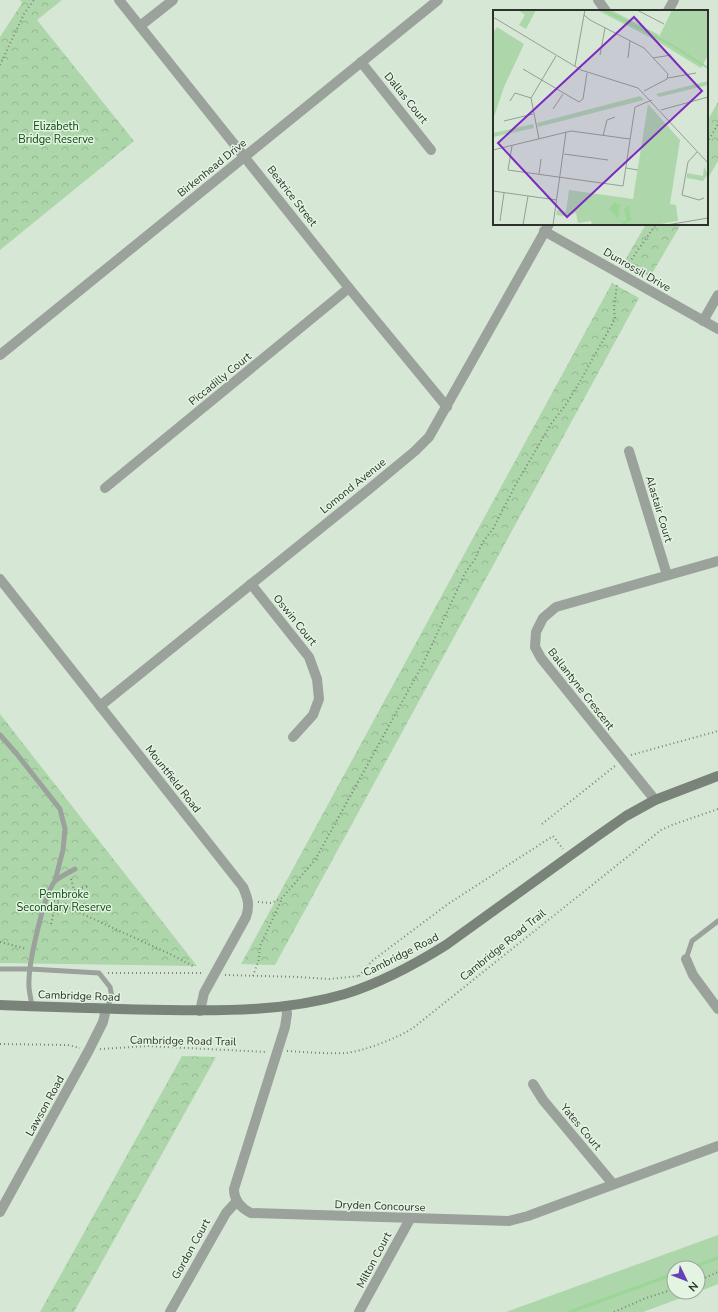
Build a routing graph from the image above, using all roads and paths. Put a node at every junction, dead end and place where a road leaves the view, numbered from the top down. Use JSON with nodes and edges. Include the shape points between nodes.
{"nodes":[{"id":1,"x":34,"y":0,"type":"edge"},
{"id":2,"x":119,"y":0,"type":"edge"},
{"id":3,"x":173,"y":0,"type":"edge"},
{"id":4,"x":438,"y":0,"type":"edge"},
{"id":5,"x":598,"y":0,"type":"edge"},
{"id":6,"x":674,"y":0,"type":"edge"},
{"id":7,"x":605,"y":10,"type":"edge"},
{"id":8,"x":669,"y":10,"type":"edge"},
{"id":9,"x":140,"y":26,"type":"junction"},
{"id":10,"x":362,"y":62,"type":"junction"},
{"id":11,"x":0,"y":64,"type":"edge"},
{"id":12,"x":718,"y":124,"type":"edge"},
{"id":13,"x":708,"y":141,"type":"edge"},
{"id":14,"x":431,"y":150,"type":"dead end"},
{"id":15,"x":245,"y":157,"type":"junction"},
{"id":16,"x":655,"y":225,"type":"edge"},
{"id":17,"x":546,"y":228,"type":"edge"},
{"id":18,"x":627,"y":266,"type":"dead end"},
{"id":19,"x":617,"y":284,"type":"dead end"},
{"id":20,"x":349,"y":288,"type":"junction"},
{"id":21,"x":718,"y":295,"type":"edge"},
{"id":22,"x":703,"y":321,"type":"junction"},
{"id":23,"x":718,"y":329,"type":"edge"},
{"id":24,"x":0,"y":355,"type":"edge"},
{"id":25,"x":447,"y":407,"type":"junction"},
{"id":26,"x":628,"y":451,"type":"dead end"},
{"id":27,"x":105,"y":488,"type":"dead end"},
{"id":28,"x":718,"y":561,"type":"edge"},
{"id":29,"x":667,"y":575,"type":"junction"},
{"id":30,"x":0,"y":579,"type":"edge"},
{"id":31,"x":250,"y":584,"type":"junction"},
{"id":32,"x":100,"y":706,"type":"junction"},
{"id":33,"x":718,"y":731,"type":"edge"},
{"id":34,"x":0,"y":735,"type":"edge"},
{"id":35,"x":292,"y":737,"type":"dead end"},
{"id":36,"x":630,"y":755,"type":"dead end"},
{"id":37,"x":616,"y":765,"type":"dead end"},
{"id":38,"x":718,"y":776,"type":"edge"},
{"id":39,"x":655,"y":800,"type":"junction"},
{"id":40,"x":718,"y":809,"type":"edge"},
{"id":41,"x":542,"y":824,"type":"dead end"},
{"id":42,"x":569,"y":856,"type":"junction"},
{"id":43,"x":75,"y":869,"type":"dead end"},
{"id":44,"x":70,"y":872,"type":"junction"},
{"id":45,"x":55,"y":881,"type":"junction"},
{"id":46,"x":89,"y":886,"type":"dead end"},
{"id":47,"x":74,"y":891,"type":"junction"},
{"id":48,"x":47,"y":898,"type":"junction"},
{"id":49,"x":282,"y":898,"type":"junction"},
{"id":50,"x":57,"y":902,"type":"junction"},
{"id":51,"x":258,"y":902,"type":"dead end"},
{"id":52,"x":718,"y":921,"type":"edge"},
{"id":53,"x":51,"y":924,"type":"dead end"},
{"id":54,"x":0,"y":942,"type":"edge"},
{"id":55,"x":32,"y":950,"type":"junction"},
{"id":56,"x":686,"y":959,"type":"joint"},
{"id":57,"x":193,"y":966,"type":"dead end"},
{"id":58,"x":0,"y":969,"type":"edge"},
{"id":59,"x":30,"y":969,"type":"junction"},
{"id":60,"x":100,"y":973,"type":"junction"},
{"id":61,"x":203,"y":973,"type":"dead end"},
{"id":62,"x":214,"y":975,"type":"junction"},
{"id":63,"x":253,"y":976,"type":"junction"},
{"id":64,"x":359,"y":976,"type":"junction"},
{"id":65,"x":375,"y":982,"type":"junction"},
{"id":66,"x":0,"y":1005,"type":"edge"},
{"id":67,"x":32,"y":1006,"type":"junction"},
{"id":68,"x":286,"y":1006,"type":"junction"},
{"id":69,"x":106,"y":1009,"type":"junction"},
{"id":70,"x":718,"y":1009,"type":"edge"},
{"id":71,"x":200,"y":1011,"type":"junction"},
{"id":72,"x":0,"y":1044,"type":"edge"},
{"id":73,"x":89,"y":1050,"type":"junction"},
{"id":74,"x":283,"y":1051,"type":"dead end"},
{"id":75,"x":270,"y":1052,"type":"dead end"},
{"id":76,"x":533,"y":1084,"type":"dead end"},
{"id":77,"x":718,"y":1146,"type":"edge"},
{"id":78,"x":613,"y":1184,"type":"junction"},
{"id":79,"x":237,"y":1201,"type":"junction"},
{"id":80,"x":0,"y":1212,"type":"edge"},
{"id":81,"x":410,"y":1219,"type":"junction"},
{"id":82,"x":718,"y":1272,"type":"edge"},
{"id":83,"x":706,"y":1277,"type":"edge"},
{"id":84,"x":666,"y":1292,"type":"edge"},
{"id":85,"x":170,"y":1312,"type":"edge"},
{"id":86,"x":359,"y":1312,"type":"edge"},
{"id":87,"x":614,"y":1312,"type":"edge"}],
"edges":[{"from":1,"to":11,"type":"path","via":[[24,14]]},
{"from":2,"to":9,"type":"street","name":"Beatrice Street"},
{"from":3,"to":9,"type":"street"},
{"from":4,"to":10,"type":"street","name":"Birkenhead Drive"},
{"from":5,"to":7,"type":"street"},
{"from":6,"to":8,"type":"street"},
{"from":9,"to":15,"type":"street","name":"Beatrice Street"},
{"from":10,"to":14,"type":"street","name":"Dallas Court"},
{"from":10,"to":15,"type":"street","name":"Birkenhead Drive"},
{"from":12,"to":13,"type":"path"},
{"from":15,"to":20,"type":"street","name":"Beatrice Street"},
{"from":15,"to":24,"type":"street","name":"Birkenhead Drive"},
{"from":16,"to":18,"type":"path"},
{"from":17,"to":22,"type":"street","name":"Dunrossil Drive"},
{"from":17,"to":25,"type":"street","name":"Lomond Avenue"},
{"from":19,"to":49,"type":"path","via":[[615,318],[610,328],[465,573],[424,664],[315,860]]},
{"from":20,"to":25,"type":"street","name":"Beatrice Street"},
{"from":20,"to":27,"type":"street","name":"Piccadilly Court"},
{"from":21,"to":22,"type":"street"},
{"from":22,"to":23,"type":"street","name":"Dunrossil Drive"},
{"from":25,"to":31,"type":"street","name":"Lomond Avenue","via":[[429,437],[415,451]]},
{"from":26,"to":29,"type":"street","name":"Alastair Court"},
{"from":28,"to":29,"type":"street","name":"Ballantyne Crescent"},
{"from":29,"to":39,"type":"street","name":"Ballantyne Crescent","via":[[556,607],[543,618],[536,632],[535,647],[540,658]]},
{"from":30,"to":32,"type":"street","name":"Mountfield Road"},
{"from":31,"to":32,"type":"street","name":"Lomond Avenue"},
{"from":31,"to":35,"type":"street","name":"Oswin Court","via":[[309,657],[318,678],[319,699],[313,715]]},
{"from":32,"to":62,"type":"street","name":"Mountfield Road","via":[[243,888],[249,901],[246,917]]},
{"from":33,"to":36,"type":"path"},
{"from":34,"to":45,"type":"lane","via":[[60,809],[65,829],[63,850]]},
{"from":37,"to":41,"type":"path"},
{"from":38,"to":39,"type":"main road","name":"Cambridge Road"},
{"from":39,"to":42,"type":"main road","name":"Cambridge Road","via":[[626,816]]},
{"from":40,"to":74,"type":"path","name":"Cambridge Road Trail","via":[[661,830],[403,1034],[346,1053]]},
{"from":42,"to":64,"type":"path","via":[[552,836],[448,904],[372,961]]},
{"from":42,"to":65,"type":"main road","name":"Cambridge Road","via":[[446,945]]},
{"from":43,"to":44,"type":"lane"},
{"from":44,"to":45,"type":"lane"},
{"from":44,"to":47,"type":"path"},
{"from":45,"to":48,"type":"lane"},
{"from":46,"to":47,"type":"path"},
{"from":47,"to":50,"type":"path"},
{"from":48,"to":50,"type":"path"},
{"from":48,"to":55,"type":"lane"},
{"from":49,"to":51,"type":"path","via":[[271,903]]},
{"from":49,"to":63,"type":"path","via":[[260,946]]},
{"from":50,"to":53,"type":"path"},
{"from":50,"to":57,"type":"path"},
{"from":52,"to":56,"type":"lane","via":[[692,941]]},
{"from":54,"to":55,"type":"path"},
{"from":55,"to":59,"type":"lane"},
{"from":56,"to":70,"type":"street","via":[[693,975]]},
{"from":58,"to":59,"type":"lane"},
{"from":59,"to":60,"type":"lane"},
{"from":59,"to":67,"type":"lane","via":[[28,983]]},
{"from":60,"to":61,"type":"path"},
{"from":60,"to":69,"type":"lane","via":[[110,987],[112,997]]},
{"from":62,"to":63,"type":"path"},
{"from":62,"to":71,"type":"street","name":"Mountfield Road","via":[[204,993]]},
{"from":63,"to":64,"type":"path","via":[[329,979]]},
{"from":64,"to":65,"type":"path"},
{"from":65,"to":68,"type":"main road","name":"Cambridge Road","via":[[329,998]]},
{"from":66,"to":67,"type":"main road","name":"Cambridge Road"},
{"from":67,"to":69,"type":"main road","name":"Cambridge Road"},
{"from":68,"to":71,"type":"main road","name":"Cambridge Road"},
{"from":68,"to":79,"type":"street","via":[[285,1027],[235,1183],[234,1194]]},
{"from":69,"to":71,"type":"main road","name":"Cambridge Road"},
{"from":69,"to":73,"type":"street","name":"Lawson Road","via":[[103,1022]]},
{"from":72,"to":73,"type":"path","name":"Cambridge Road Trail","via":[[68,1045]]},
{"from":73,"to":75,"type":"path","name":"Cambridge Road Trail","via":[[147,1046]]},
{"from":73,"to":80,"type":"street","name":"Lawson Road"},
{"from":76,"to":78,"type":"street","name":"Yates Court","via":[[543,1100]]},
{"from":77,"to":78,"type":"street","name":"Dryden Concourse"},
{"from":78,"to":81,"type":"street","name":"Dryden Concourse","via":[[509,1221]]},
{"from":79,"to":81,"type":"street","name":"Dryden Concourse","via":[[245,1210],[258,1214]]},
{"from":79,"to":85,"type":"street","name":"Gordon Court","via":[[226,1213]]},
{"from":81,"to":86,"type":"street","name":"Milton Court"},
{"from":82,"to":83,"type":"path"},
{"from":84,"to":87,"type":"path"}]}
